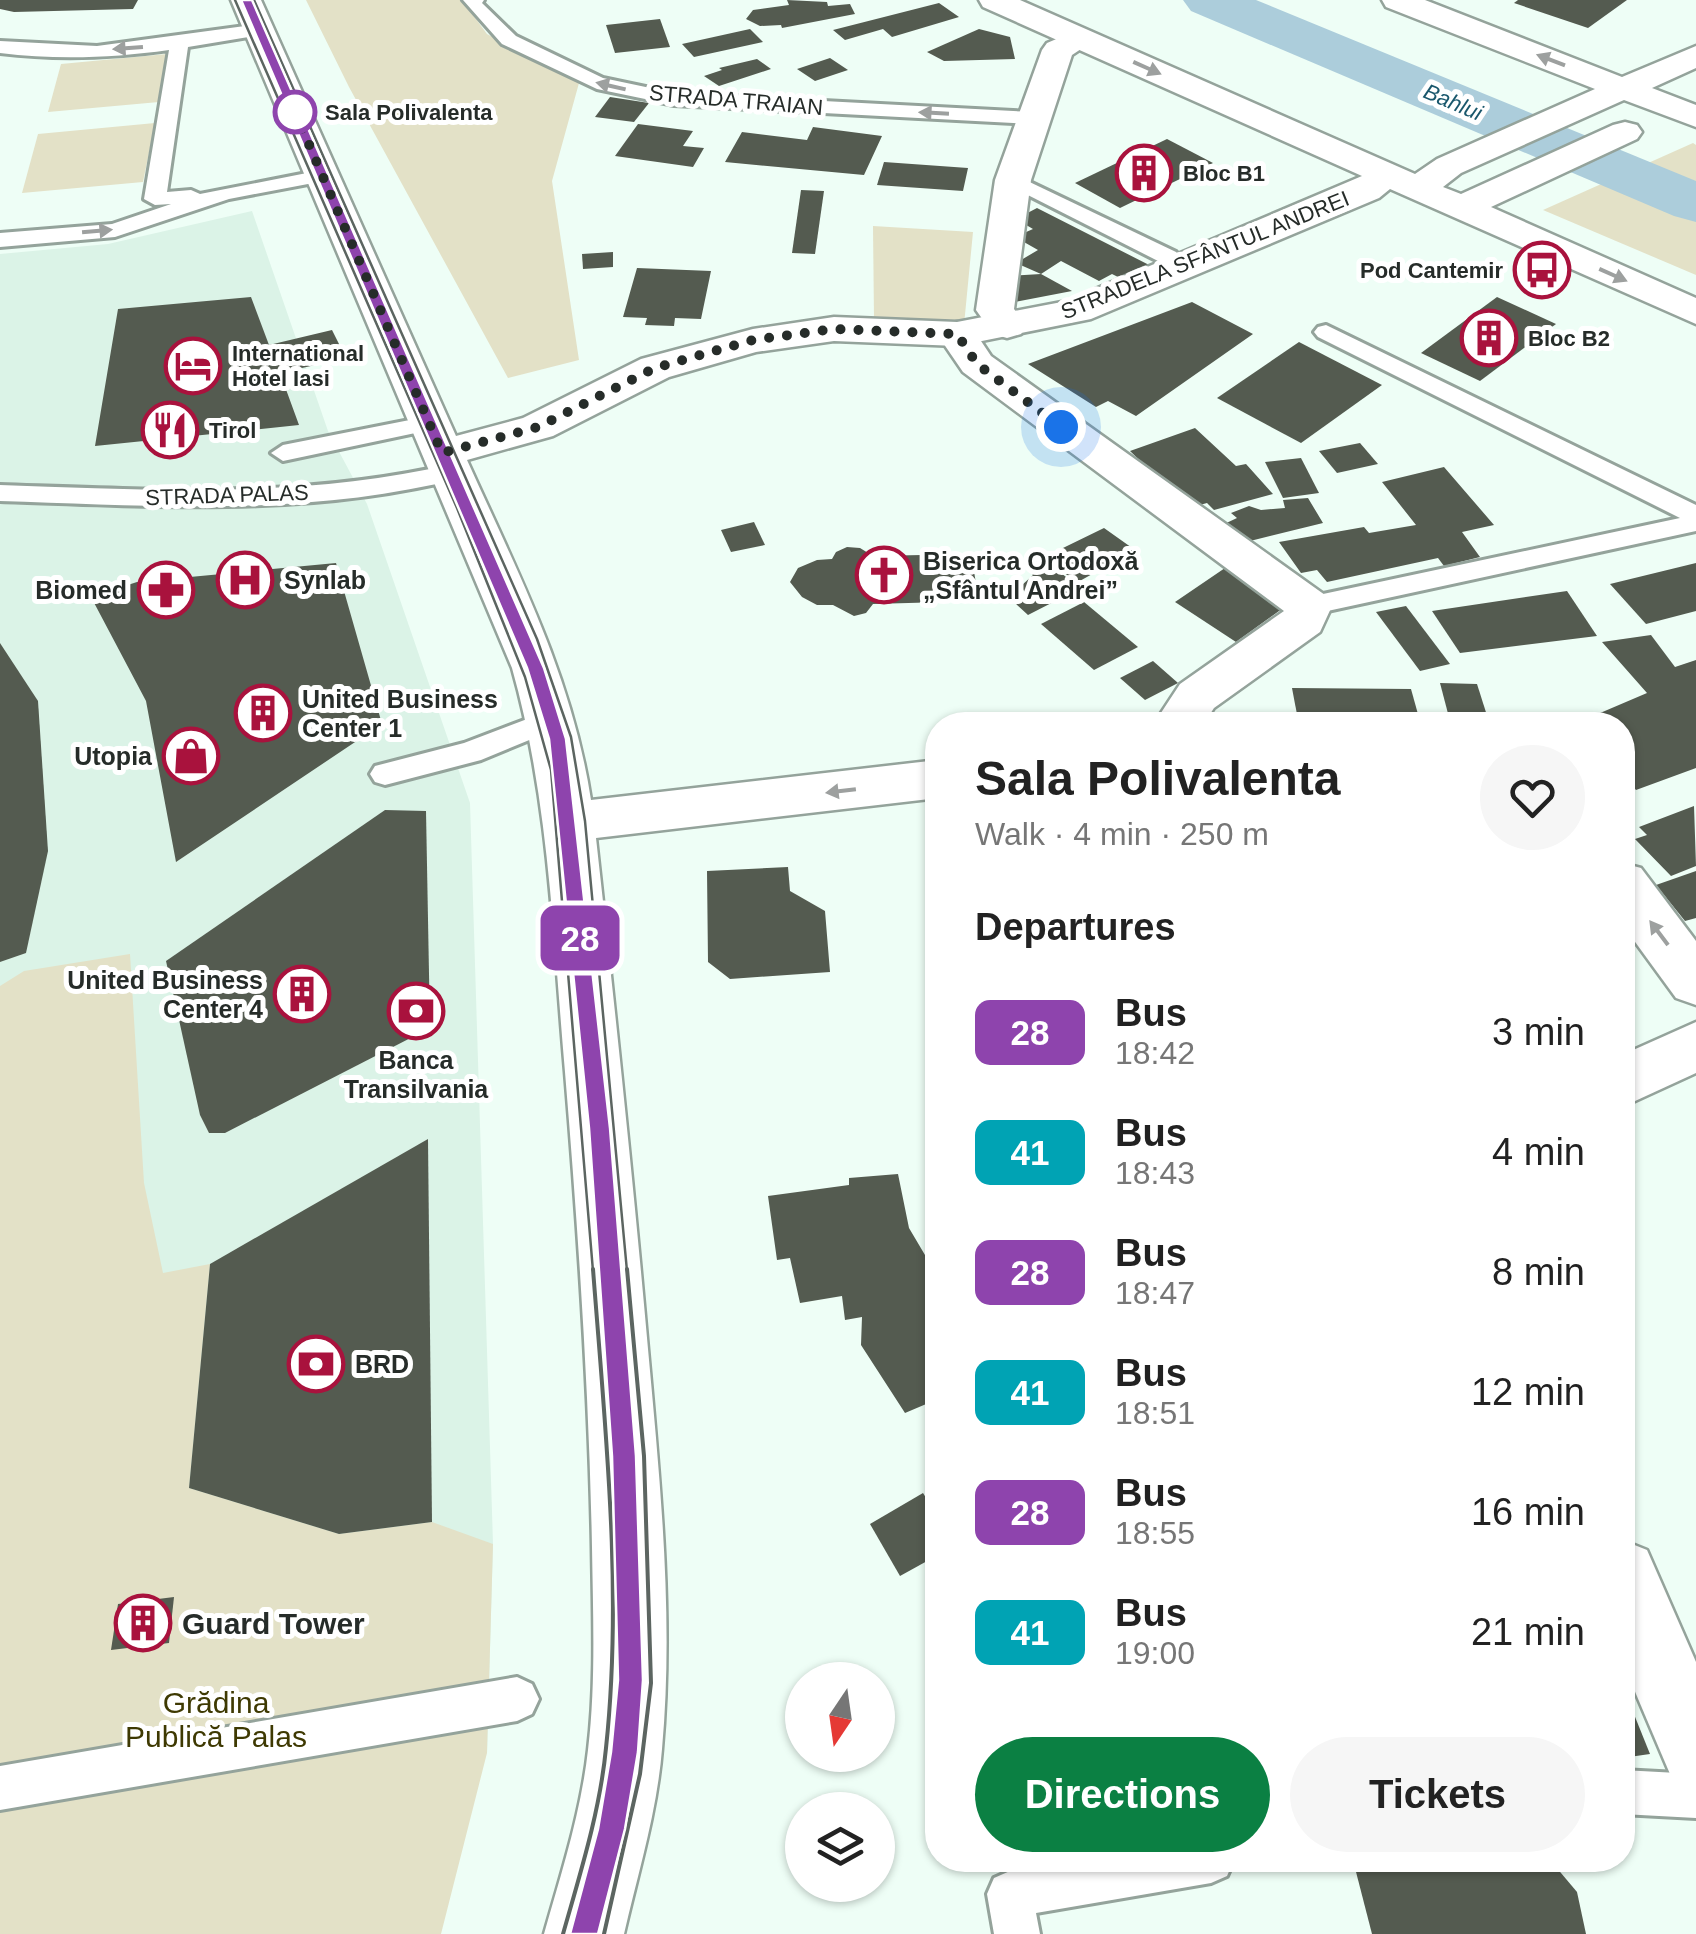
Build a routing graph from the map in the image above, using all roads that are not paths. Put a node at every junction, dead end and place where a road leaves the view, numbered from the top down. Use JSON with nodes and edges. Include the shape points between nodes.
{"nodes":[{"id":1,"x":476,"y":0,"type":"edge"},
{"id":2,"x":994,"y":0,"type":"edge"},
{"id":3,"x":1397,"y":0,"type":"edge"},
{"id":4,"x":253,"y":15,"type":"edge"},
{"id":5,"x":1080,"y":39,"type":"junction"},
{"id":6,"x":179,"y":44,"type":"junction"},
{"id":7,"x":0,"y":47,"type":"edge"},
{"id":8,"x":1696,"y":56,"type":"edge"},
{"id":9,"x":1624,"y":89,"type":"junction"},
{"id":10,"x":1689,"y":108,"type":"edge"},
{"id":11,"x":1032,"y":118,"type":"junction"},
{"id":12,"x":322,"y":176,"type":"junction"},
{"id":13,"x":1013,"y":180,"type":"junction"},
{"id":14,"x":1402,"y":182,"type":"junction"},
{"id":15,"x":225,"y":192,"type":"junction"},
{"id":16,"x":1460,"y":208,"type":"junction"},
{"id":17,"x":0,"y":240,"type":"edge"},
{"id":18,"x":1168,"y":257,"type":"dead end"},
{"id":19,"x":1696,"y":312,"type":"edge"},
{"id":20,"x":1007,"y":326,"type":"junction"},
{"id":21,"x":1326,"y":332,"type":"dead end"},
{"id":22,"x":967,"y":349,"type":"junction"},
{"id":23,"x":441,"y":450,"type":"junction"},
{"id":24,"x":283,"y":454,"type":"dead end"},
{"id":25,"x":0,"y":494,"type":"edge"},
{"id":26,"x":1696,"y":517,"type":"edge"},
{"id":27,"x":1309,"y":606,"type":"junction"},
{"id":28,"x":1187,"y":712,"type":"edge"},
{"id":29,"x":551,"y":720,"type":"junction"},
{"id":30,"x":384,"y":774,"type":"dead end"},
{"id":31,"x":925,"y":780,"type":"edge"},
{"id":32,"x":569,"y":822,"type":"junction"},
{"id":33,"x":1635,"y":900,"type":"edge"},
{"id":34,"x":1696,"y":982,"type":"edge"},
{"id":35,"x":1696,"y":1046,"type":"edge"},
{"id":36,"x":1635,"y":1076,"type":"edge"},
{"id":37,"x":1635,"y":1605,"type":"edge"},
{"id":38,"x":517,"y":1699,"type":"dead end"},
{"id":39,"x":1696,"y":1748,"type":"edge"},
{"id":40,"x":0,"y":1788,"type":"edge"},
{"id":41,"x":1635,"y":1793,"type":"edge"},
{"id":42,"x":1696,"y":1796,"type":"edge"},
{"id":43,"x":1140,"y":1872,"type":"edge"},
{"id":44,"x":584,"y":1934,"type":"edge"},
{"id":45,"x":1017,"y":1934,"type":"edge"}],
"edges":[{"from":11,"to":1,"type":"lane","name":"STRADA TRAIAN","one_way":true,"via":[[674,99],[597,84],[509,40]]},
{"from":2,"to":5,"type":"main road"},
{"from":9,"to":3,"type":"main road","one_way":true},
{"from":4,"to":6,"type":"lane"},
{"from":4,"to":12,"type":"main road"},
{"from":5,"to":11,"type":"main road","via":[[1058,50]]},
{"from":5,"to":14,"type":"main road","one_way":true},
{"from":6,"to":7,"type":"lane","one_way":true,"via":[[45,54]]},
{"from":6,"to":15,"type":"lane","via":[[154,199]]},
{"from":8,"to":9,"type":"main road","name":"STRADELA SFÂNTUL ANDREI"},
{"from":9,"to":10,"type":"main road"},
{"from":9,"to":14,"type":"main road","name":"STRADELA SFÂNTUL ANDREI"},
{"from":10,"to":16,"type":"main road"},
{"from":11,"to":13,"type":"main road"},
{"from":12,"to":15,"type":"lane"},
{"from":12,"to":23,"type":"main road"},
{"from":13,"to":18,"type":"lane"},
{"from":13,"to":20,"type":"main road","via":[[995,310]]},
{"from":14,"to":16,"type":"main road"},
{"from":14,"to":20,"type":"main road","name":"STRADELA SFÂNTUL ANDREI","via":[[1366,190],[1077,311]]},
{"from":17,"to":15,"type":"lane","one_way":true,"via":[[115,230]]},
{"from":16,"to":19,"type":"main road","one_way":true},
{"from":20,"to":22,"type":"main road","name":"STRADELA SFÂNTUL ANDREI"},
{"from":21,"to":26,"type":"lane"},
{"from":22,"to":23,"type":"main road","name":"STRADELA SFÂNTUL ANDREI","via":[[834,329],[753,340],[655,368],[538,427]]},
{"from":22,"to":27,"type":"main road"},
{"from":23,"to":24,"type":"lane"},
{"from":23,"to":25,"type":"lane","name":"STRADA PALAS","via":[[382,490],[182,500]]},
{"from":23,"to":29,"type":"main road","via":[[536,668]]},
{"from":26,"to":27,"type":"lane","via":[[1686,526]]},
{"from":27,"to":28,"type":"main road","via":[[1304,620],[1197,696]]},
{"from":29,"to":30,"type":"lane","via":[[470,752]]},
{"from":29,"to":32,"type":"main road"},
{"from":31,"to":32,"type":"main road","one_way":true},
{"from":32,"to":44,"type":"main road","via":[[624,1456],[630,1680],[611,1829]]},
{"from":34,"to":33,"type":"main road","one_way":true},
{"from":35,"to":36,"type":"main road"},
{"from":37,"to":39,"type":"main road"},
{"from":38,"to":40,"type":"lane"},
{"from":41,"to":42,"type":"lane"},
{"from":43,"to":45,"type":"lane","via":[[1010,1894]]}]}
